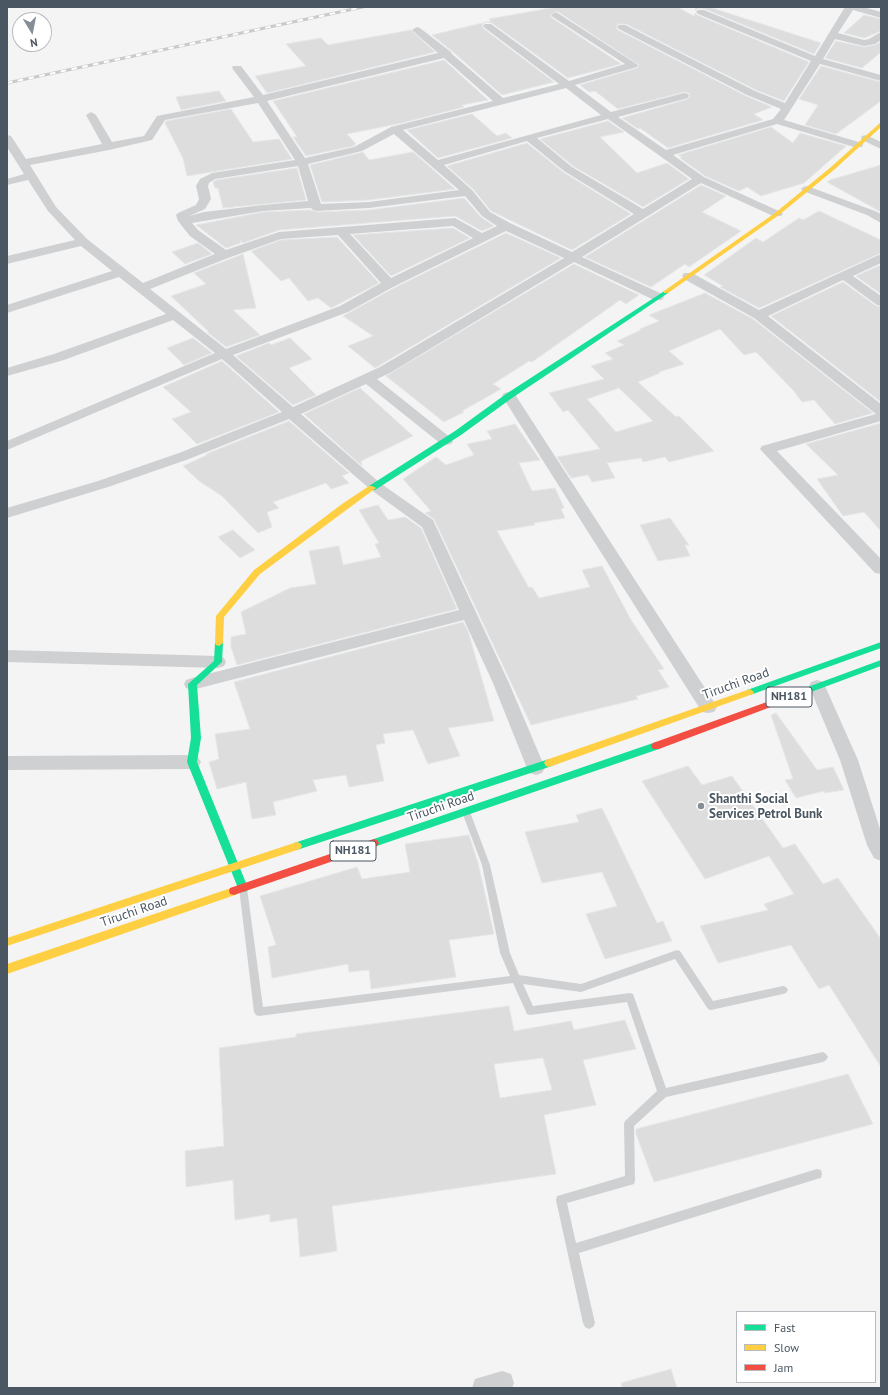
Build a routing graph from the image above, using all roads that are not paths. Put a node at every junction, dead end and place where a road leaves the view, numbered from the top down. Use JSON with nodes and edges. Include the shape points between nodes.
{"nodes":[{"id":1,"x":852,"y":7,"type":"edge"},
{"id":2,"x":714,"y":9,"type":"dead end"},
{"id":3,"x":556,"y":14,"type":"dead end"},
{"id":4,"x":881,"y":15,"type":"edge"},
{"id":5,"x":488,"y":26,"type":"dead end"},
{"id":6,"x":622,"y":27,"type":"dead end"},
{"id":7,"x":417,"y":30,"type":"dead end"},
{"id":8,"x":833,"y":35,"type":"junction"},
{"id":9,"x":881,"y":36,"type":"edge"},
{"id":10,"x":447,"y":54,"type":"junction"},
{"id":11,"x":817,"y":60,"type":"junction"},
{"id":12,"x":237,"y":68,"type":"dead end"},
{"id":13,"x":881,"y":78,"type":"edge"},
{"id":14,"x":566,"y":85,"type":"junction"},
{"id":15,"x":684,"y":96,"type":"dead end"},
{"id":16,"x":261,"y":99,"type":"junction"},
{"id":17,"x":500,"y":101,"type":"junction"},
{"id":18,"x":787,"y":108,"type":"junction"},
{"id":19,"x":91,"y":115,"type":"dead end"},
{"id":20,"x":610,"y":116,"type":"junction"},
{"id":21,"x":777,"y":121,"type":"junction"},
{"id":22,"x":881,"y":124,"type":"edge"},
{"id":23,"x":394,"y":130,"type":"junction"},
{"id":24,"x":529,"y":137,"type":"junction"},
{"id":25,"x":7,"y":138,"type":"edge"},
{"id":26,"x":866,"y":138,"type":"junction"},
{"id":27,"x":858,"y":145,"type":"junction"},
{"id":28,"x":881,"y":146,"type":"edge"},
{"id":29,"x":108,"y":147,"type":"junction"},
{"id":30,"x":664,"y":154,"type":"junction"},
{"id":31,"x":302,"y":162,"type":"junction"},
{"id":32,"x":23,"y":163,"type":"junction"},
{"id":33,"x":436,"y":164,"type":"junction"},
{"id":34,"x":31,"y":176,"type":"junction"},
{"id":35,"x":700,"y":179,"type":"junction"},
{"id":36,"x":7,"y":182,"type":"edge"},
{"id":37,"x":807,"y":189,"type":"junction"},
{"id":38,"x":468,"y":192,"type":"junction"},
{"id":39,"x":315,"y":204,"type":"junction"},
{"id":40,"x":486,"y":214,"type":"junction"},
{"id":41,"x":642,"y":214,"type":"junction"},
{"id":42,"x":777,"y":214,"type":"junction"},
{"id":43,"x":881,"y":219,"type":"edge"},
{"id":44,"x":184,"y":221,"type":"junction"},
{"id":45,"x":455,"y":222,"type":"junction"},
{"id":46,"x":506,"y":226,"type":"junction"},
{"id":47,"x":342,"y":232,"type":"junction"},
{"id":48,"x":481,"y":238,"type":"junction"},
{"id":49,"x":83,"y":242,"type":"junction"},
{"id":50,"x":224,"y":255,"type":"junction"},
{"id":51,"x":572,"y":258,"type":"junction"},
{"id":52,"x":881,"y":258,"type":"edge"},
{"id":53,"x":7,"y":260,"type":"edge"},
{"id":54,"x":121,"y":272,"type":"junction"},
{"id":55,"x":844,"y":275,"type":"junction"},
{"id":56,"x":688,"y":276,"type":"junction"},
{"id":57,"x":389,"y":284,"type":"junction"},
{"id":58,"x":142,"y":288,"type":"junction"},
{"id":59,"x":658,"y":297,"type":"junction"},
{"id":60,"x":881,"y":302,"type":"edge"},
{"id":61,"x":7,"y":309,"type":"edge"},
{"id":62,"x":759,"y":314,"type":"junction"},
{"id":63,"x":175,"y":315,"type":"junction"},
{"id":64,"x":224,"y":354,"type":"junction"},
{"id":65,"x":7,"y":372,"type":"edge"},
{"id":66,"x":367,"y":378,"type":"junction"},
{"id":67,"x":509,"y":396,"type":"junction"},
{"id":68,"x":881,"y":411,"type":"edge"},
{"id":69,"x":291,"y":413,"type":"junction"},
{"id":70,"x":881,"y":417,"type":"edge"},
{"id":71,"x":446,"y":441,"type":"junction"},
{"id":72,"x":7,"y":446,"type":"edge"},
{"id":73,"x":375,"y":486,"type":"junction"},
{"id":74,"x":7,"y":513,"type":"edge"},
{"id":75,"x":881,"y":569,"type":"edge"},
{"id":76,"x":469,"y":613,"type":"junction"},
{"id":77,"x":881,"y":645,"type":"edge"},
{"id":78,"x":9,"y":652,"type":"edge"},
{"id":79,"x":218,"y":662,"type":"junction"},
{"id":80,"x":881,"y":664,"type":"edge"},
{"id":81,"x":192,"y":684,"type":"junction"},
{"id":82,"x":817,"y":686,"type":"junction"},
{"id":83,"x":708,"y":707,"type":"junction"},
{"id":84,"x":192,"y":762,"type":"junction"},
{"id":85,"x":7,"y":763,"type":"edge"},
{"id":86,"x":536,"y":768,"type":"junction"},
{"id":87,"x":466,"y":812,"type":"junction"},
{"id":88,"x":881,"y":853,"type":"edge"},
{"id":89,"x":234,"y":866,"type":"junction"},
{"id":90,"x":243,"y":888,"type":"junction"},
{"id":91,"x":7,"y":942,"type":"edge"},
{"id":92,"x":7,"y":969,"type":"edge"},
{"id":93,"x":516,"y":979,"type":"junction"},
{"id":94,"x":783,"y":990,"type":"dead end"},
{"id":95,"x":823,"y":1057,"type":"dead end"},
{"id":96,"x":663,"y":1093,"type":"junction"},
{"id":97,"x":817,"y":1174,"type":"dead end"},
{"id":98,"x":572,"y":1250,"type":"junction"},
{"id":99,"x":589,"y":1323,"type":"dead end"}],
"edges":[{"from":1,"to":4,"type":"street"},
{"from":1,"to":8,"type":"street"},
{"from":2,"to":11,"type":"street","via":[[701,12]]},
{"from":3,"to":14,"type":"street","via":[[633,65]]},
{"from":5,"to":14,"type":"street"},
{"from":6,"to":18,"type":"street","via":[[751,93]]},
{"from":7,"to":10,"type":"street"},
{"from":8,"to":9,"type":"street","via":[[864,44]]},
{"from":8,"to":11,"type":"street"},
{"from":10,"to":16,"type":"street"},
{"from":10,"to":17,"type":"street"},
{"from":11,"to":13,"type":"street"},
{"from":11,"to":18,"type":"street"},
{"from":12,"to":16,"type":"street"},
{"from":14,"to":17,"type":"street"},
{"from":14,"to":20,"type":"street"},
{"from":15,"to":20,"type":"street"},
{"from":16,"to":29,"type":"street","via":[[161,118],[148,138]]},
{"from":16,"to":31,"type":"street"},
{"from":17,"to":23,"type":"street"},
{"from":18,"to":21,"type":"street"},
{"from":19,"to":29,"type":"street"},
{"from":20,"to":24,"type":"street"},
{"from":20,"to":30,"type":"street"},
{"from":21,"to":27,"type":"street"},
{"from":21,"to":30,"type":"street"},
{"from":22,"to":26,"type":"main road"},
{"from":23,"to":31,"type":"street","via":[[358,149]]},
{"from":23,"to":33,"type":"street"},
{"from":24,"to":33,"type":"street"},
{"from":24,"to":41,"type":"street","via":[[568,169]]},
{"from":25,"to":32,"type":"street"},
{"from":26,"to":27,"type":"main road"},
{"from":26,"to":28,"type":"street"},
{"from":27,"to":37,"type":"main road"},
{"from":29,"to":32,"type":"street"},
{"from":30,"to":35,"type":"street"},
{"from":31,"to":39,"type":"street"},
{"from":31,"to":44,"type":"street","via":[[212,176],[204,181],[202,186],[205,199],[200,208],[182,215]]},
{"from":32,"to":34,"type":"street"},
{"from":33,"to":38,"type":"street"},
{"from":34,"to":36,"type":"street"},
{"from":34,"to":49,"type":"street","via":[[52,209]]},
{"from":35,"to":41,"type":"street"},
{"from":35,"to":42,"type":"street"},
{"from":37,"to":42,"type":"main road"},
{"from":37,"to":43,"type":"street"},
{"from":38,"to":39,"type":"street","via":[[369,205],[317,208]]},
{"from":38,"to":40,"type":"street"},
{"from":39,"to":44,"type":"street","via":[[226,213]]},
{"from":40,"to":45,"type":"street"},
{"from":40,"to":46,"type":"street"},
{"from":41,"to":51,"type":"street"},
{"from":42,"to":56,"type":"main road"},
{"from":44,"to":50,"type":"street","via":[[194,233]]},
{"from":45,"to":47,"type":"street"},
{"from":45,"to":48,"type":"street"},
{"from":46,"to":48,"type":"street"},
{"from":46,"to":51,"type":"street"},
{"from":47,"to":50,"type":"street","via":[[279,236]]},
{"from":47,"to":57,"type":"street"},
{"from":48,"to":57,"type":"street"},
{"from":49,"to":53,"type":"street"},
{"from":49,"to":54,"type":"street"},
{"from":50,"to":58,"type":"street"},
{"from":51,"to":59,"type":"street"},
{"from":51,"to":66,"type":"street","via":[[385,370]]},
{"from":52,"to":55,"type":"street"},
{"from":54,"to":58,"type":"street"},
{"from":54,"to":61,"type":"street"},
{"from":55,"to":60,"type":"street"},
{"from":55,"to":62,"type":"street"},
{"from":56,"to":59,"type":"main road"},
{"from":56,"to":62,"type":"street"},
{"from":57,"to":64,"type":"street","via":[[344,309]]},
{"from":58,"to":63,"type":"street"},
{"from":59,"to":67,"type":"main road"},
{"from":62,"to":68,"type":"street"},
{"from":63,"to":64,"type":"street"},
{"from":63,"to":65,"type":"street","via":[[58,357]]},
{"from":64,"to":69,"type":"street"},
{"from":64,"to":72,"type":"street"},
{"from":66,"to":69,"type":"street"},
{"from":66,"to":71,"type":"street"},
{"from":67,"to":71,"type":"main road"},
{"from":67,"to":83,"type":"street"},
{"from":69,"to":73,"type":"street"},
{"from":69,"to":74,"type":"street","via":[[184,456]]},
{"from":70,"to":75,"type":"street","via":[[768,449]]},
{"from":71,"to":73,"type":"main road"},
{"from":73,"to":76,"type":"street","via":[[428,524]]},
{"from":73,"to":79,"type":"main road","via":[[344,506],[257,572],[220,616]]},
{"from":76,"to":81,"type":"street"},
{"from":76,"to":86,"type":"street"},
{"from":77,"to":83,"type":"main road","name":"Tiruchi Road","number":"NH181"},
{"from":78,"to":79,"type":"street"},
{"from":79,"to":81,"type":"main road"},
{"from":80,"to":82,"type":"main road","name":"Tiruchi Road","number":"NH181"},
{"from":81,"to":84,"type":"main road","via":[[196,738]]},
{"from":82,"to":87,"type":"main road","name":"Tiruchi Road","number":"NH181","via":[[698,732]]},
{"from":82,"to":88,"type":"street","via":[[849,760],[876,845]]},
{"from":83,"to":86,"type":"main road","name":"Tiruchi Road","number":"NH181"},
{"from":84,"to":85,"type":"street"},
{"from":84,"to":89,"type":"main road"},
{"from":86,"to":89,"type":"main road","name":"Tiruchi Road","number":"NH181"},
{"from":87,"to":90,"type":"main road","name":"Tiruchi Road","number":"NH181"},
{"from":87,"to":93,"type":"lane","via":[[486,865],[505,953]]},
{"from":89,"to":90,"type":"main road"},
{"from":89,"to":91,"type":"main road","name":"Tiruchi Road","number":"NH181"},
{"from":90,"to":92,"type":"main road","name":"Tiruchi Road","number":"NH181"},
{"from":90,"to":93,"type":"lane","via":[[259,1012]]},
{"from":93,"to":94,"type":"lane","via":[[581,988],[678,954],[711,1006]]},
{"from":93,"to":96,"type":"lane","via":[[530,1011],[630,997]]},
{"from":95,"to":96,"type":"lane"},
{"from":96,"to":98,"type":"lane","via":[[629,1124],[630,1180],[561,1200]]},
{"from":97,"to":98,"type":"lane"},
{"from":98,"to":99,"type":"lane"}]}
